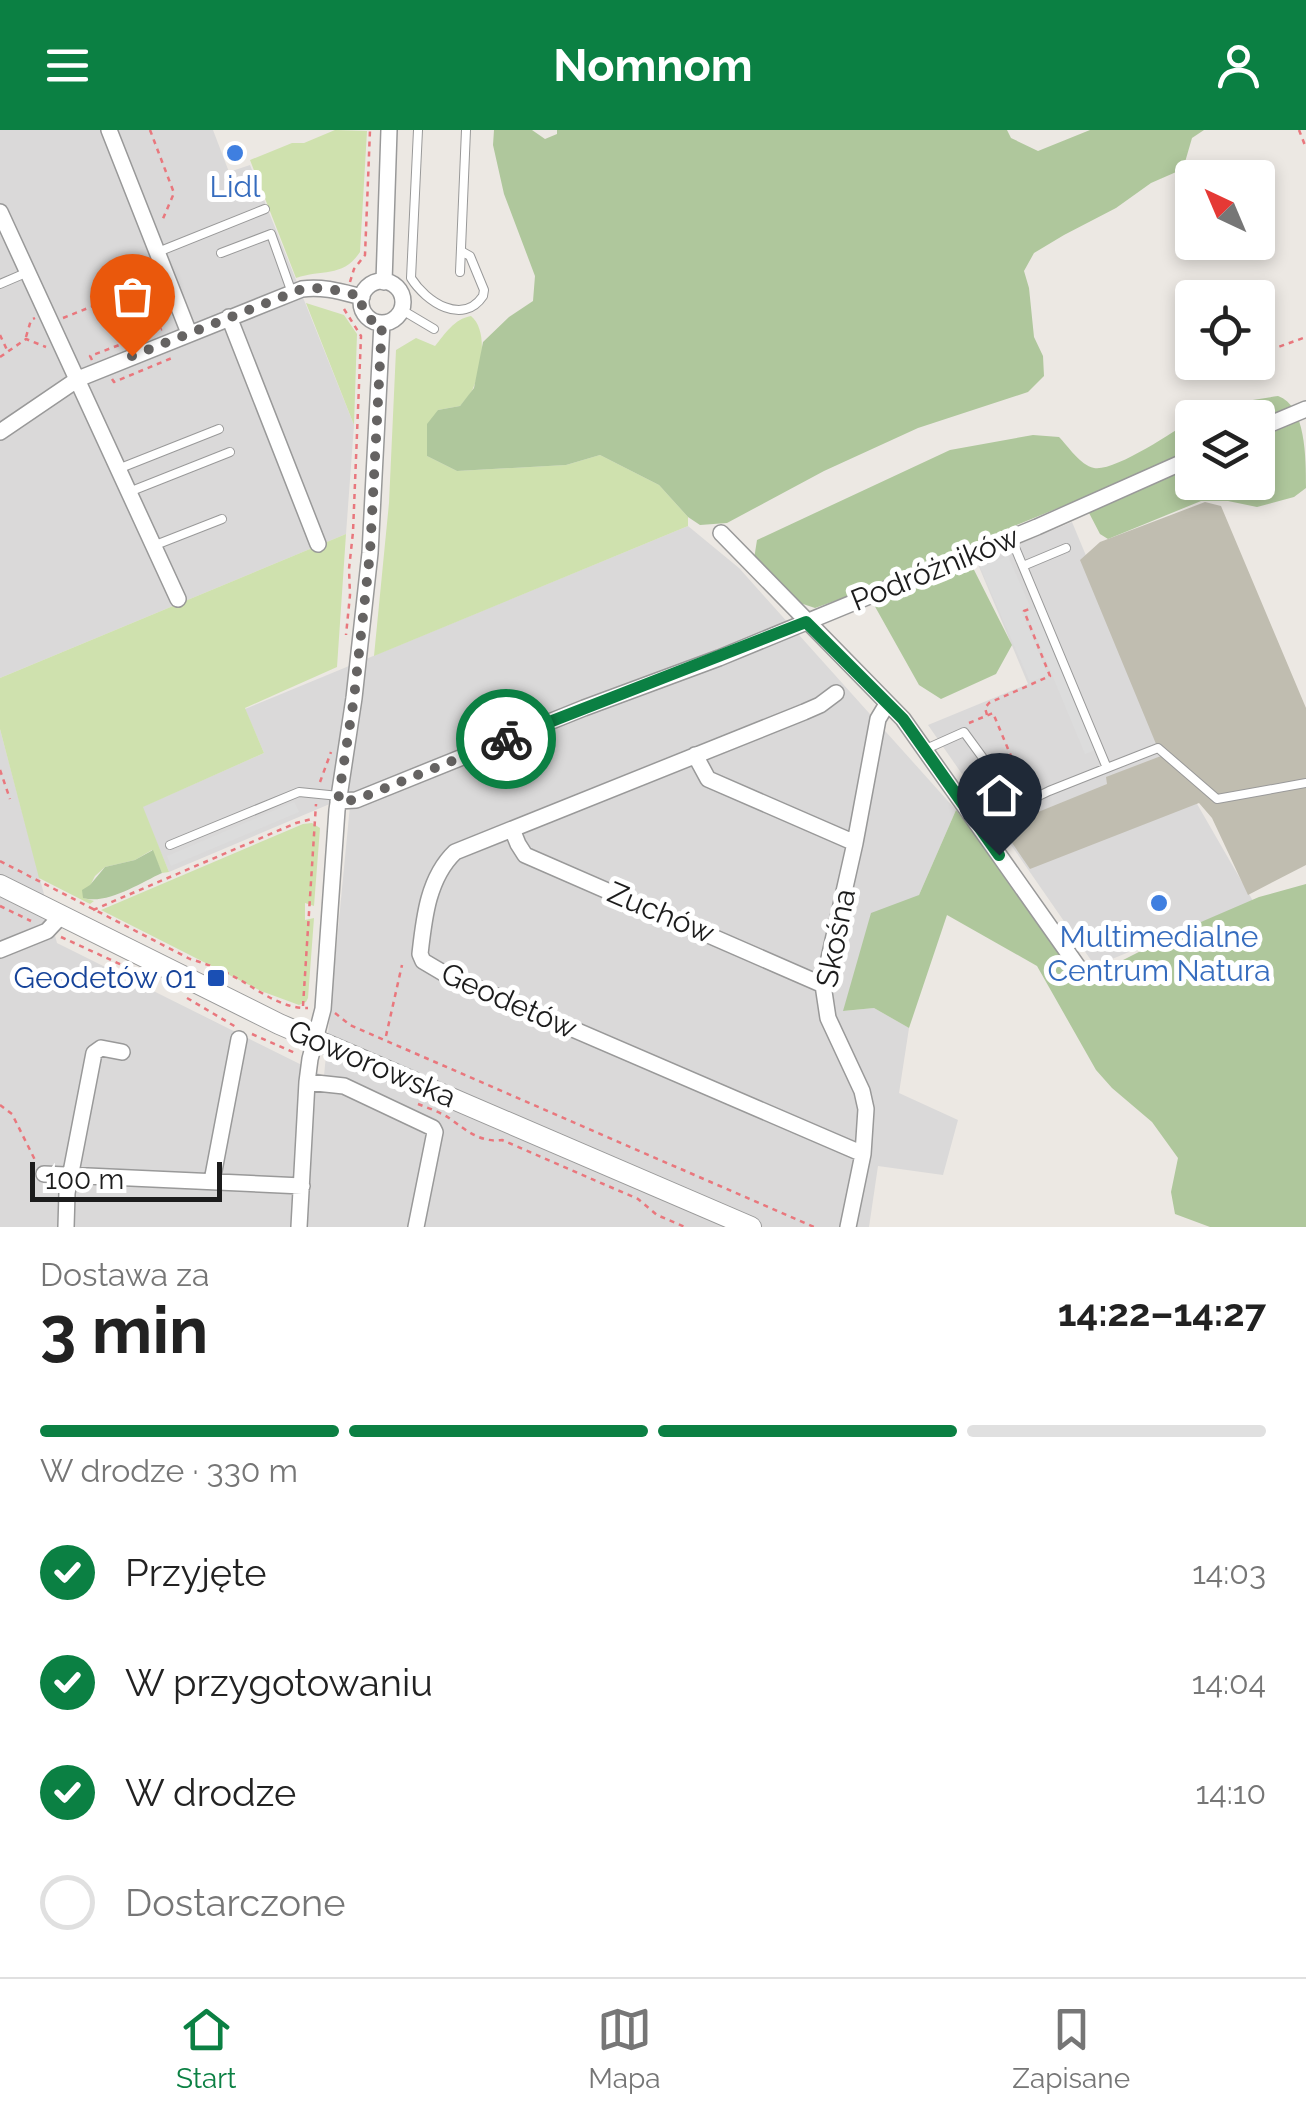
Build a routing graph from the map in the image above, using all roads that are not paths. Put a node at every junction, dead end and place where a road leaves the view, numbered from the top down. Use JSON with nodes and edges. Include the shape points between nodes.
{"nodes":[{"id":1,"x":109,"y":130,"type":"edge"},
{"id":2,"x":390,"y":130,"type":"edge"},
{"id":3,"x":418,"y":130,"type":"edge"},
{"id":4,"x":466,"y":130,"type":"edge"},
{"id":5,"x":266,"y":209,"type":"dead end"},
{"id":6,"x":0,"y":212,"type":"edge"},
{"id":7,"x":164,"y":250,"type":"junction"},
{"id":8,"x":461,"y":251,"type":"junction"},
{"id":9,"x":221,"y":254,"type":"dead end"},
{"id":10,"x":28,"y":272,"type":"junction"},
{"id":11,"x":460,"y":272,"type":"dead end"},
{"id":12,"x":384,"y":282,"type":"junction"},
{"id":13,"x":0,"y":284,"type":"edge"},
{"id":14,"x":292,"y":293,"type":"junction"},
{"id":15,"x":354,"y":295,"type":"junction"},
{"id":16,"x":402,"y":310,"type":"junction"},
{"id":17,"x":229,"y":317,"type":"junction"},
{"id":18,"x":382,"y":324,"type":"junction"},
{"id":19,"x":434,"y":329,"type":"dead end"},
{"id":20,"x":190,"y":334,"type":"junction"},
{"id":21,"x":78,"y":379,"type":"junction"},
{"id":22,"x":1306,"y":409,"type":"edge"},
{"id":23,"x":1275,"y":422,"type":"edge"},
{"id":24,"x":219,"y":429,"type":"dead end"},
{"id":25,"x":0,"y":432,"type":"edge"},
{"id":26,"x":230,"y":452,"type":"dead end"},
{"id":27,"x":1175,"y":466,"type":"edge"},
{"id":28,"x":118,"y":469,"type":"junction"},
{"id":29,"x":129,"y":492,"type":"junction"},
{"id":30,"x":222,"y":519,"type":"dead end"},
{"id":31,"x":722,"y":533,"type":"dead end"},
{"id":32,"x":1012,"y":538,"type":"junction"},
{"id":33,"x":318,"y":544,"type":"dead end"},
{"id":34,"x":153,"y":546,"type":"junction"},
{"id":35,"x":1066,"y":548,"type":"dead end"},
{"id":36,"x":1023,"y":566,"type":"junction"},
{"id":37,"x":178,"y":598,"type":"dead end"},
{"id":38,"x":806,"y":622,"type":"junction"},
{"id":39,"x":836,"y":693,"type":"dead end"},
{"id":40,"x":887,"y":704,"type":"junction"},
{"id":41,"x":926,"y":748,"type":"junction"},
{"id":42,"x":696,"y":755,"type":"junction"},
{"id":43,"x":1108,"y":768,"type":"junction"},
{"id":44,"x":1306,"y":782,"type":"edge"},
{"id":45,"x":339,"y":798,"type":"junction"},
{"id":46,"x":1018,"y":806,"type":"junction"},
{"id":47,"x":978,"y":825,"type":"junction"},
{"id":48,"x":512,"y":829,"type":"junction"},
{"id":49,"x":855,"y":843,"type":"junction"},
{"id":50,"x":170,"y":845,"type":"dead end"},
{"id":51,"x":0,"y":885,"type":"edge"},
{"id":52,"x":61,"y":916,"type":"junction"},
{"id":53,"x":0,"y":950,"type":"edge"},
{"id":54,"x":1083,"y":974,"type":"dead end"},
{"id":55,"x":823,"y":985,"type":"junction"},
{"id":56,"x":239,"y":1039,"type":"dead end"},
{"id":57,"x":315,"y":1039,"type":"junction"},
{"id":58,"x":122,"y":1052,"type":"dead end"},
{"id":59,"x":307,"y":1082,"type":"junction"},
{"id":60,"x":864,"y":1154,"type":"junction"},
{"id":61,"x":44,"y":1174,"type":"road end"},
{"id":62,"x":71,"y":1175,"type":"junction"},
{"id":63,"x":212,"y":1181,"type":"junction"},
{"id":64,"x":302,"y":1186,"type":"junction"},
{"id":65,"x":66,"y":1227,"type":"edge"},
{"id":66,"x":299,"y":1227,"type":"edge"},
{"id":67,"x":416,"y":1227,"type":"edge"},
{"id":68,"x":751,"y":1227,"type":"edge"},
{"id":69,"x":848,"y":1227,"type":"edge"}],
"edges":[{"from":1,"to":7,"type":"street"},
{"from":2,"to":12,"type":"street"},
{"from":3,"to":8,"type":"lane","via":[[411,278],[457,311],[470,308],[484,290],[470,256]]},
{"from":4,"to":8,"type":"lane"},
{"from":5,"to":7,"type":"lane"},
{"from":6,"to":10,"type":"street"},
{"from":7,"to":20,"type":"street"},
{"from":8,"to":11,"type":"lane"},
{"from":9,"to":14,"type":"lane","via":[[271,234]]},
{"from":10,"to":13,"type":"lane"},
{"from":10,"to":21,"type":"street"},
{"from":12,"to":15,"type":"street"},
{"from":12,"to":16,"type":"street","via":[[400,291]]},
{"from":14,"to":15,"type":"street","via":[[314,287]]},
{"from":14,"to":17,"type":"street"},
{"from":15,"to":18,"type":"street","via":[[364,314]]},
{"from":16,"to":18,"type":"street"},
{"from":16,"to":19,"type":"lane"},
{"from":17,"to":20,"type":"street"},
{"from":17,"to":33,"type":"street"},
{"from":18,"to":45,"type":"street","via":[[370,553]]},
{"from":20,"to":21,"type":"street"},
{"from":21,"to":25,"type":"street"},
{"from":21,"to":28,"type":"street"},
{"from":22,"to":23,"type":"street"},
{"from":24,"to":28,"type":"lane"},
{"from":26,"to":29,"type":"lane"},
{"from":27,"to":32,"type":"street","name":"Podróżników"},
{"from":28,"to":29,"type":"street"},
{"from":29,"to":34,"type":"street"},
{"from":30,"to":34,"type":"lane"},
{"from":31,"to":38,"type":"street"},
{"from":32,"to":36,"type":"lane"},
{"from":32,"to":38,"type":"street","name":"Podróżników"},
{"from":34,"to":37,"type":"street"},
{"from":35,"to":36,"type":"lane"},
{"from":36,"to":43,"type":"lane"},
{"from":38,"to":40,"type":"street"},
{"from":38,"to":45,"type":"street","name":"Podróżników","via":[[356,800]]},
{"from":39,"to":42,"type":"street","name":"Geodetów"},
{"from":40,"to":41,"type":"street"},
{"from":40,"to":49,"type":"street","name":"Skośna","via":[[878,719]]},
{"from":41,"to":46,"type":"lane","via":[[964,732]]},
{"from":41,"to":47,"type":"street"},
{"from":42,"to":48,"type":"street","name":"Geodetów"},
{"from":42,"to":49,"type":"street","via":[[708,779]]},
{"from":43,"to":44,"type":"lane","via":[[1158,748],[1217,799]]},
{"from":43,"to":46,"type":"lane"},
{"from":45,"to":50,"type":"lane","via":[[299,792]]},
{"from":45,"to":57,"type":"street"},
{"from":46,"to":47,"type":"lane"},
{"from":47,"to":54,"type":"street"},
{"from":48,"to":55,"type":"street","name":"Zuchów","via":[[525,855]]},
{"from":48,"to":60,"type":"street","name":"Geodetów","via":[[456,852],[440,871],[432,885],[423,961]]},
{"from":49,"to":55,"type":"street","name":"Skośna"},
{"from":51,"to":52,"type":"street","name":"Goworowska"},
{"from":52,"to":53,"type":"street","via":[[47,930]]},
{"from":52,"to":57,"type":"street","name":"Goworowska"},
{"from":55,"to":60,"type":"street","name":"Skośna","via":[[828,1018],[862,1092]]},
{"from":56,"to":63,"type":"street"},
{"from":57,"to":59,"type":"street"},
{"from":57,"to":68,"type":"street","name":"Goworowska"},
{"from":58,"to":62,"type":"street","via":[[94,1053]]},
{"from":59,"to":64,"type":"street"},
{"from":59,"to":67,"type":"street","via":[[344,1086],[433,1128]]},
{"from":60,"to":69,"type":"street","name":"Skośna"},
{"from":61,"to":62,"type":"street"},
{"from":62,"to":63,"type":"street"},
{"from":62,"to":65,"type":"street"},
{"from":63,"to":64,"type":"street"},
{"from":64,"to":66,"type":"street"}]}
